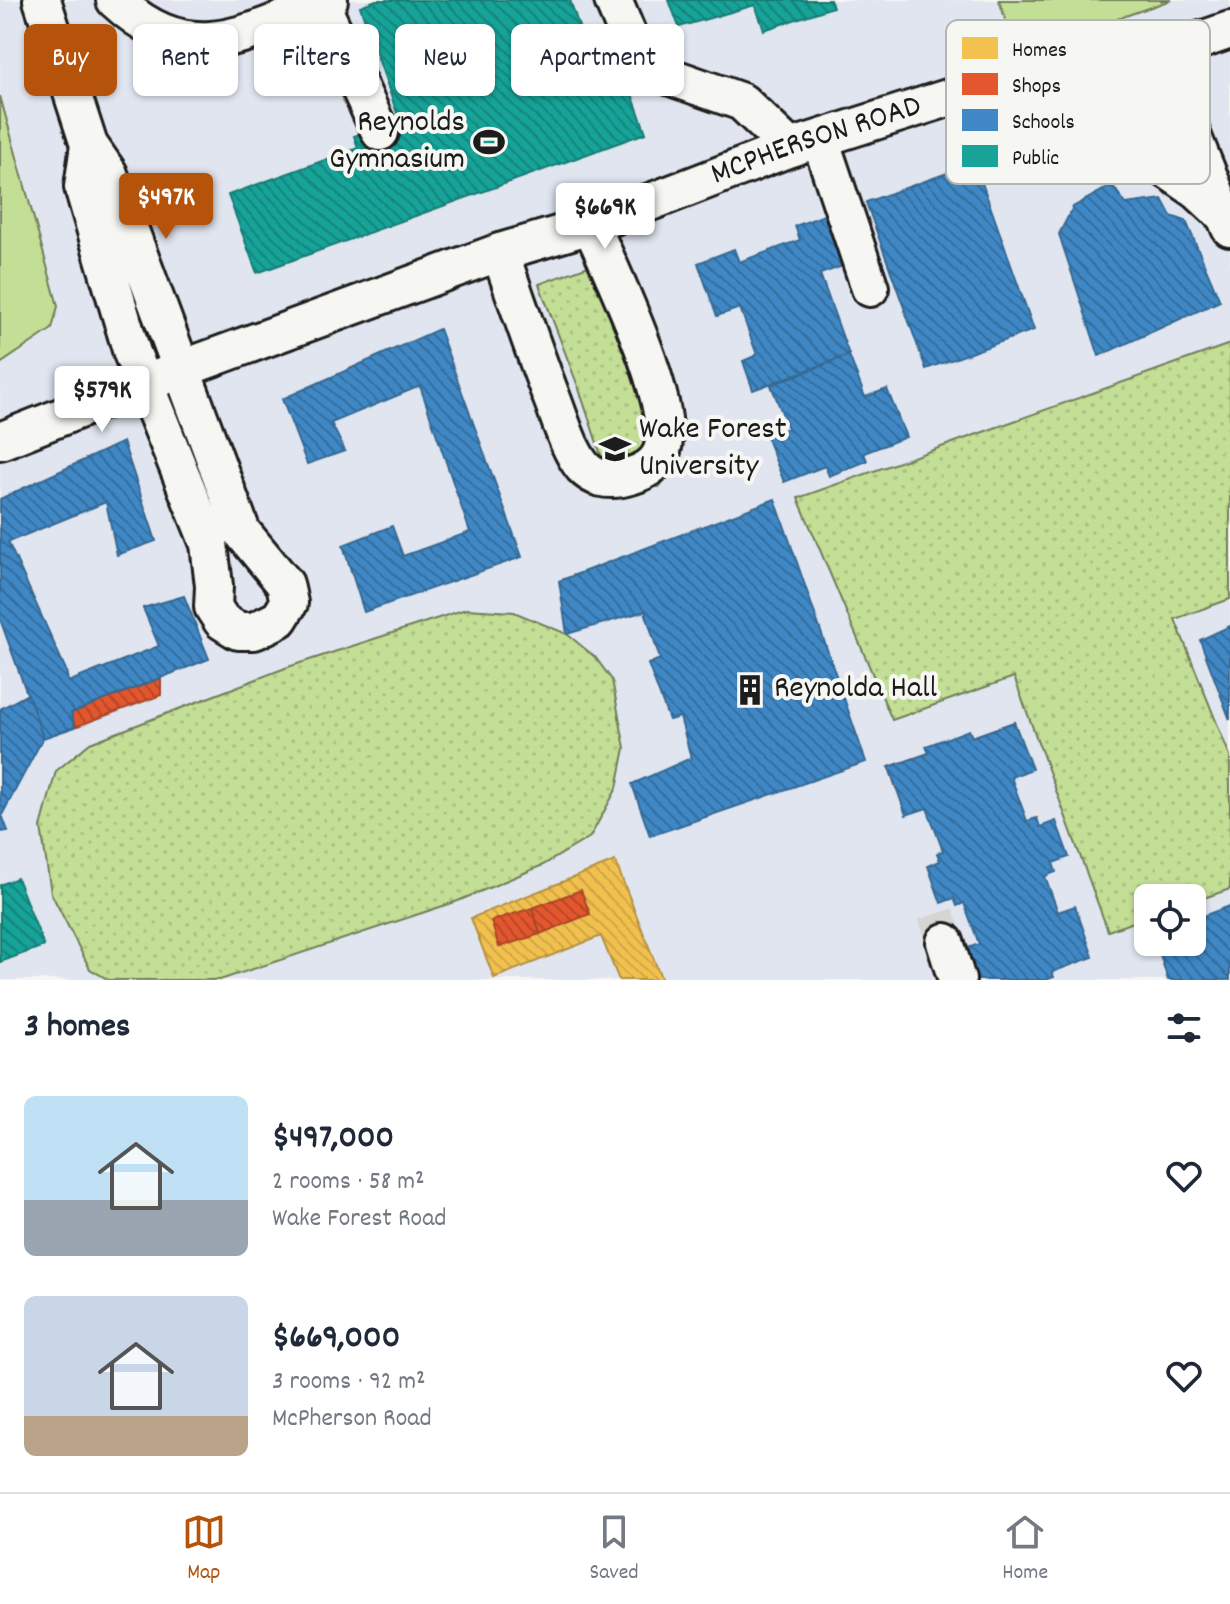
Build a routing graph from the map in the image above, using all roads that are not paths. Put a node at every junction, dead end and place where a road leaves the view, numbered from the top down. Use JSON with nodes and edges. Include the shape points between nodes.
{"nodes":[{"id":1,"x":42,"y":0,"type":"edge"},
{"id":2,"x":115,"y":0,"type":"edge"},
{"id":3,"x":613,"y":0,"type":"edge"},
{"id":4,"x":325,"y":2,"type":"edge"},
{"id":5,"x":1230,"y":30,"type":"edge"},
{"id":6,"x":1210,"y":37,"type":"edge"},
{"id":7,"x":946,"y":99,"type":"edge"},
{"id":8,"x":380,"y":132,"type":"dead end"},
{"id":9,"x":805,"y":144,"type":"junction"},
{"id":10,"x":89,"y":145,"type":"junction"},
{"id":11,"x":1210,"y":178,"type":"edge"},
{"id":12,"x":1188,"y":184,"type":"edge"},
{"id":13,"x":1228,"y":222,"type":"edge"},
{"id":14,"x":591,"y":225,"type":"junction"},
{"id":15,"x":500,"y":252,"type":"junction"},
{"id":16,"x":870,"y":288,"type":"dead end"},
{"id":17,"x":182,"y":369,"type":"junction"},
{"id":18,"x":143,"y":384,"type":"junction"},
{"id":19,"x":0,"y":441,"type":"edge"},
{"id":20,"x":945,"y":942,"type":"tunnel mouth"},
{"id":21,"x":957,"y":980,"type":"edge"}],
"edges":[{"from":1,"to":10,"type":"street"},
{"from":2,"to":4,"type":"street","via":[[162,33],[199,41],[234,38]]},
{"from":3,"to":9,"type":"street","via":[[641,56],[671,77],[742,102]]},
{"from":4,"to":8,"type":"street"},
{"from":5,"to":6,"type":"street","name":"MCPHERSON ROAD"},
{"from":7,"to":9,"type":"street","name":"MCPHERSON ROAD"},
{"from":9,"to":14,"type":"street","name":"MCPHERSON ROAD"},
{"from":9,"to":16,"type":"street"},
{"from":10,"to":17,"type":"street","via":[[109,174]]},
{"from":10,"to":18,"type":"street","via":[[83,187]]},
{"from":11,"to":13,"type":"street"},
{"from":12,"to":13,"type":"street"},
{"from":14,"to":15,"type":"street","name":"MCPHERSON ROAD"},
{"from":14,"to":15,"type":"street","via":[[642,347],[664,419],[664,446],[656,462],[632,476],[599,478],[581,464],[560,421]]},
{"from":15,"to":17,"type":"street","name":"MCPHERSON ROAD"},
{"from":17,"to":18,"type":"street","name":"MCPHERSON ROAD"},
{"from":17,"to":18,"type":"street","via":[[242,532],[285,584],[289,603],[268,626],[238,631],[213,607],[209,544]]},
{"from":18,"to":19,"type":"street","name":"MCPHERSON ROAD"},
{"from":20,"to":21,"type":"street"}]}
